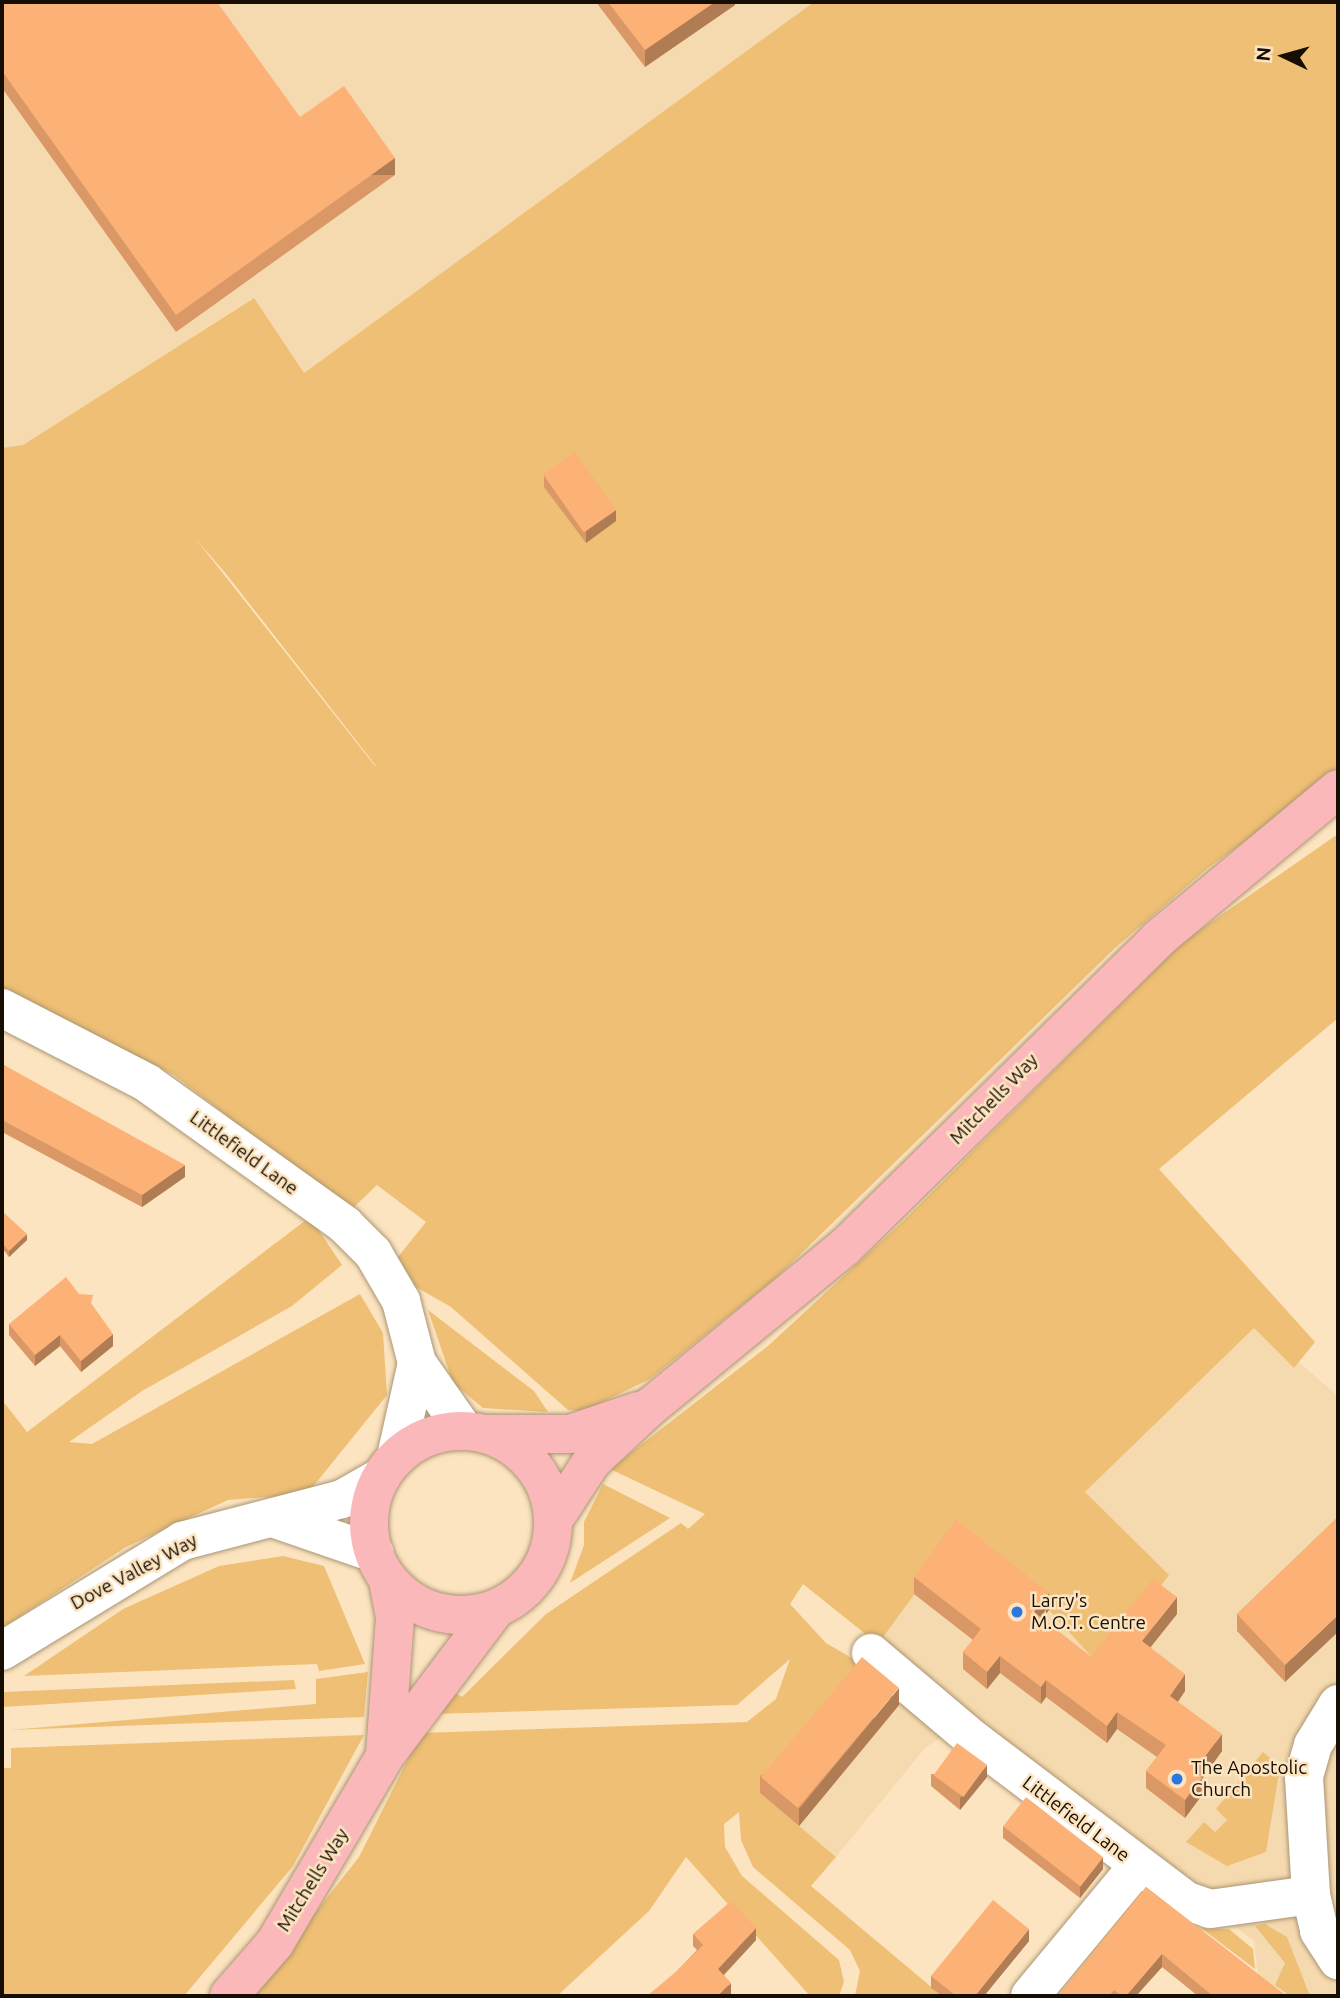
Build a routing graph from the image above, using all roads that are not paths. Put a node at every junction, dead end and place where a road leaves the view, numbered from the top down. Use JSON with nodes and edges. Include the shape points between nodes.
{"nodes":[{"id":1,"x":1338,"y":789,"type":"edge"},
{"id":2,"x":2,"y":1008,"type":"edge"},
{"id":3,"x":417,"y":1363,"type":"junction"},
{"id":4,"x":650,"y":1407,"type":"junction"},
{"id":5,"x":476,"y":1432,"type":"junction"},
{"id":6,"x":389,"y":1467,"type":"junction"},
{"id":7,"x":554,"y":1519,"type":"junction"},
{"id":8,"x":278,"y":1520,"type":"junction"},
{"id":9,"x":381,"y":1567,"type":"junction"},
{"id":10,"x":495,"y":1610,"type":"junction"},
{"id":11,"x":2,"y":1651,"type":"edge"},
{"id":12,"x":871,"y":1653,"type":"dead end"},
{"id":13,"x":1338,"y":1704,"type":"edge"},
{"id":14,"x":385,"y":1756,"type":"junction"},
{"id":15,"x":1138,"y":1866,"type":"junction"},
{"id":16,"x":1311,"y":1895,"type":"junction"},
{"id":17,"x":1338,"y":1960,"type":"edge"},
{"id":18,"x":229,"y":1996,"type":"edge"},
{"id":19,"x":1030,"y":1996,"type":"edge"}],
"edges":[{"from":1,"to":4,"type":"main road","name":"Mitchells Way","via":[[1130,966],[825,1264]]},
{"from":2,"to":3,"type":"street","name":"Littlefield Lane","via":[[147,1083],[345,1225],[373,1253],[401,1301]]},
{"from":3,"to":5,"type":"street","name":"Littlefield Lane"},
{"from":3,"to":6,"type":"street","name":"Littlefield Lane"},
{"from":4,"to":5,"type":"main road","name":"Mitchells Way","via":[[570,1434]]},
{"from":4,"to":7,"type":"main road","name":"Mitchells Way","via":[[592,1461]]},
{"from":5,"to":6,"type":"main road","via":[[439,1433]]},
{"from":5,"to":7,"type":"main road","via":[[510,1444],[537,1470]]},
{"from":6,"to":8,"type":"street","name":"Dove Valley Way","via":[[342,1499]]},
{"from":6,"to":9,"type":"main road","via":[[369,1525]]},
{"from":7,"to":10,"type":"main road","via":[[541,1571],[521,1594]]},
{"from":8,"to":9,"type":"street","name":"Dove Valley Way"},
{"from":8,"to":11,"type":"street","name":"Dove Valley Way","via":[[234,1524],[183,1541]]},
{"from":9,"to":10,"type":"main road","via":[[436,1612],[466,1616]]},
{"from":9,"to":14,"type":"main road","name":"Mitchells Way","via":[[395,1631]]},
{"from":10,"to":14,"type":"main road","name":"Mitchells Way"},
{"from":12,"to":15,"type":"street","name":"Littlefield Lane"},
{"from":13,"to":16,"type":"street","via":[[1313,1745],[1304,1777]]},
{"from":14,"to":18,"type":"main road","name":"Mitchells Way","via":[[282,1931]]},
{"from":15,"to":16,"type":"street","name":"Littlefield Lane","via":[[1210,1909]]},
{"from":15,"to":19,"type":"street"},
{"from":16,"to":17,"type":"street","via":[[1319,1931]]}]}
